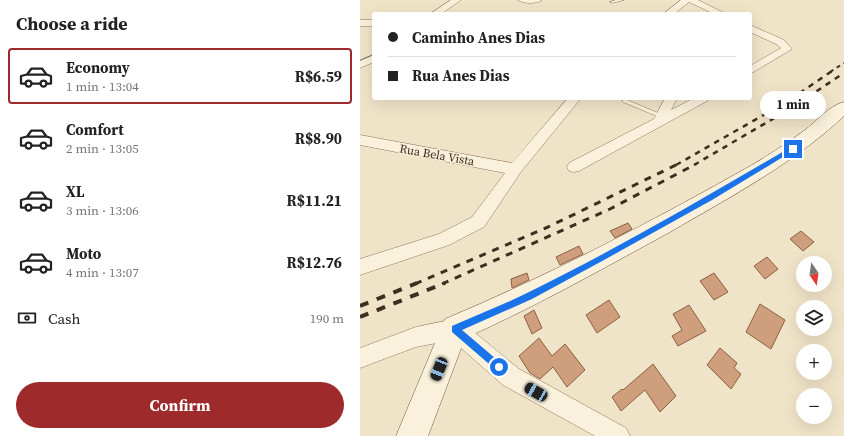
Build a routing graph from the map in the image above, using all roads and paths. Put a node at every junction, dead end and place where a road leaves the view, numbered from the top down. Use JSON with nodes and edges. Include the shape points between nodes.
{"nodes":[{"id":1,"x":458,"y":0,"type":"edge"},
{"id":2,"x":522,"y":0,"type":"edge"},
{"id":3,"x":538,"y":0,"type":"edge"},
{"id":4,"x":622,"y":0,"type":"edge"},
{"id":5,"x":686,"y":0,"type":"edge"},
{"id":6,"x":691,"y":0,"type":"edge"},
{"id":7,"x":612,"y":2,"type":"dead end"},
{"id":8,"x":438,"y":12,"type":"edge"},
{"id":9,"x":671,"y":12,"type":"edge"},
{"id":10,"x":717,"y":12,"type":"edge"},
{"id":11,"x":360,"y":23,"type":"edge"},
{"id":12,"x":372,"y":23,"type":"edge"},
{"id":13,"x":752,"y":29,"type":"edge"},
{"id":14,"x":372,"y":59,"type":"edge"},
{"id":15,"x":360,"y":65,"type":"edge"},
{"id":16,"x":372,"y":67,"type":"edge"},
{"id":17,"x":752,"y":70,"type":"edge"},
{"id":18,"x":573,"y":100,"type":"edge"},
{"id":19,"x":670,"y":100,"type":"edge"},
{"id":20,"x":696,"y":100,"type":"edge"},
{"id":21,"x":625,"y":101,"type":"dead end"},
{"id":22,"x":844,"y":107,"type":"edge"},
{"id":23,"x":660,"y":118,"type":"junction"},
{"id":24,"x":360,"y":140,"type":"edge"},
{"id":25,"x":574,"y":167,"type":"dead end"},
{"id":26,"x":514,"y":169,"type":"junction"},
{"id":27,"x":360,"y":267,"type":"edge"},
{"id":28,"x":455,"y":329,"type":"junction"},
{"id":29,"x":360,"y":358,"type":"edge"},
{"id":30,"x":412,"y":436,"type":"edge"},
{"id":31,"x":618,"y":436,"type":"edge"}],
"edges":[{"from":1,"to":8,"type":"street"},
{"from":2,"to":3,"type":"street"},
{"from":4,"to":7,"type":"lane"},
{"from":5,"to":9,"type":"street"},
{"from":6,"to":10,"type":"street"},
{"from":11,"to":12,"type":"street"},
{"from":13,"to":17,"type":"street","via":[[780,42],[788,49]]},
{"from":14,"to":15,"type":"street"},
{"from":15,"to":16,"type":"street"},
{"from":18,"to":26,"type":"street"},
{"from":19,"to":23,"type":"street"},
{"from":20,"to":23,"type":"street"},
{"from":21,"to":23,"type":"lane"},
{"from":22,"to":28,"type":"street","via":[[793,149],[710,198],[529,296]]},
{"from":23,"to":25,"type":"street"},
{"from":24,"to":26,"type":"street","name":"Rua Bela Vista"},
{"from":26,"to":27,"type":"street","via":[[484,216],[471,227],[443,240]]},
{"from":28,"to":29,"type":"street","via":[[416,338]]},
{"from":28,"to":30,"type":"street"},
{"from":28,"to":31,"type":"street","via":[[510,377]]}]}
